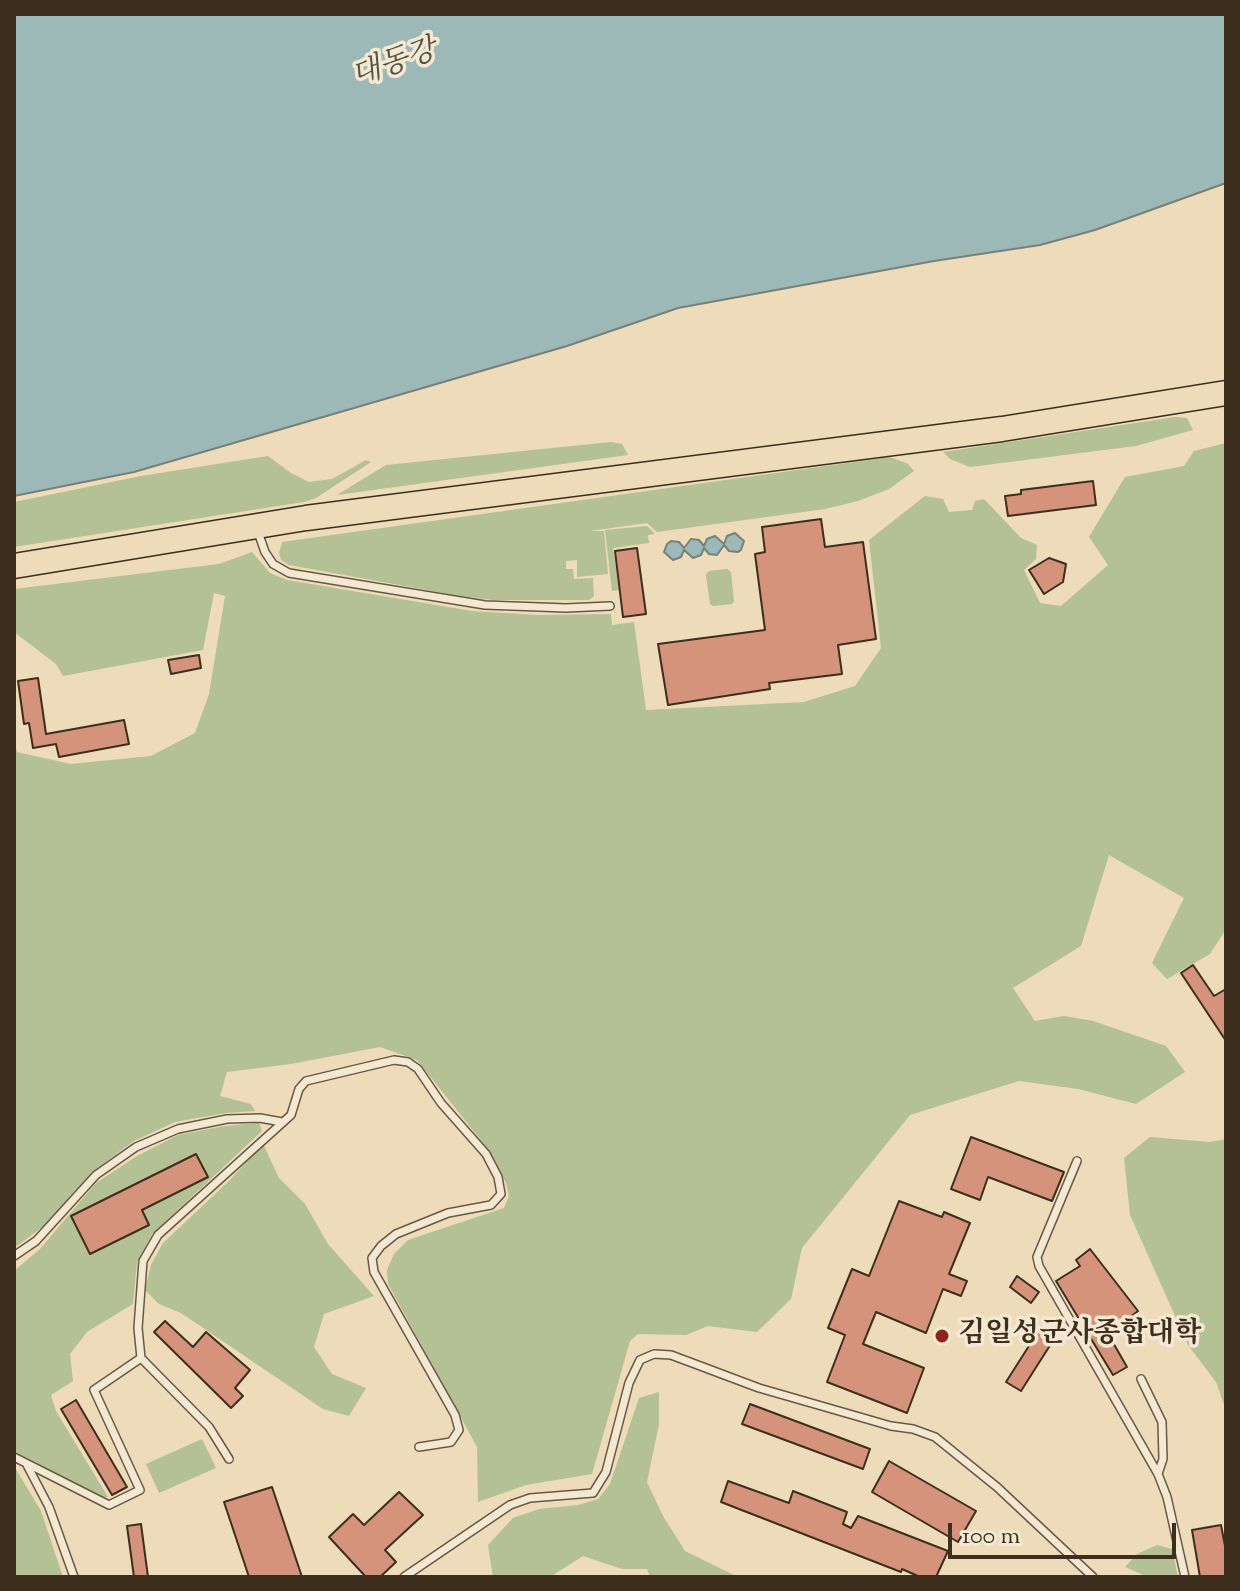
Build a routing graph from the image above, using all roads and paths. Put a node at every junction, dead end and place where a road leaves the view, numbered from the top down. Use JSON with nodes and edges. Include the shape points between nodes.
{"nodes":[{"id":1,"x":1226,"y":393,"type":"edge"},
{"id":2,"x":257,"y":527,"type":"junction"},
{"id":3,"x":14,"y":566,"type":"edge"},
{"id":4,"x":610,"y":606,"type":"dead end"},
{"id":5,"x":282,"y":1122,"type":"junction"},
{"id":6,"x":1077,"y":1161,"type":"dead end"},
{"id":7,"x":14,"y":1256,"type":"edge"},
{"id":8,"x":141,"y":1358,"type":"junction"},
{"id":9,"x":1141,"y":1379,"type":"dead end"},
{"id":10,"x":419,"y":1447,"type":"dead end"},
{"id":11,"x":14,"y":1457,"type":"edge"},
{"id":12,"x":229,"y":1459,"type":"dead end"},
{"id":13,"x":26,"y":1463,"type":"junction"},
{"id":14,"x":1158,"y":1474,"type":"junction"},
{"id":15,"x":74,"y":1577,"type":"edge"},
{"id":16,"x":404,"y":1577,"type":"edge"},
{"id":17,"x":1093,"y":1577,"type":"edge"},
{"id":18,"x":1185,"y":1577,"type":"edge"}],
"edges":[{"from":1,"to":2,"type":"highway","via":[[1002,429]]},
{"from":2,"to":3,"type":"highway"},
{"from":2,"to":4,"type":"lane","via":[[273,564],[289,573],[485,605]]},
{"from":5,"to":7,"type":"lane","via":[[227,1119],[178,1129],[136,1147],[96,1175],[36,1241]]},
{"from":5,"to":8,"type":"lane","via":[[158,1235],[143,1261]]},
{"from":5,"to":10,"type":"lane","via":[[291,1115],[306,1081],[394,1060],[408,1062],[486,1154],[498,1177],[501,1194],[491,1205],[448,1213],[396,1234],[372,1258],[374,1272],[459,1430],[451,1442]]},
{"from":6,"to":14,"type":"lane","via":[[1037,1257],[1039,1266]]},
{"from":8,"to":12,"type":"lane","via":[[209,1427]]},
{"from":8,"to":13,"type":"lane","via":[[94,1390],[140,1490],[109,1505]]},
{"from":9,"to":14,"type":"lane","via":[[1162,1422]]},
{"from":11,"to":13,"type":"lane"},
{"from":13,"to":15,"type":"lane","via":[[49,1507]]},
{"from":14,"to":18,"type":"lane"},
{"from":16,"to":17,"type":"lane","via":[[510,1505],[530,1498],[593,1493],[606,1472],[629,1383],[640,1360],[654,1354],[679,1357],[759,1388],[935,1437]]}]}
